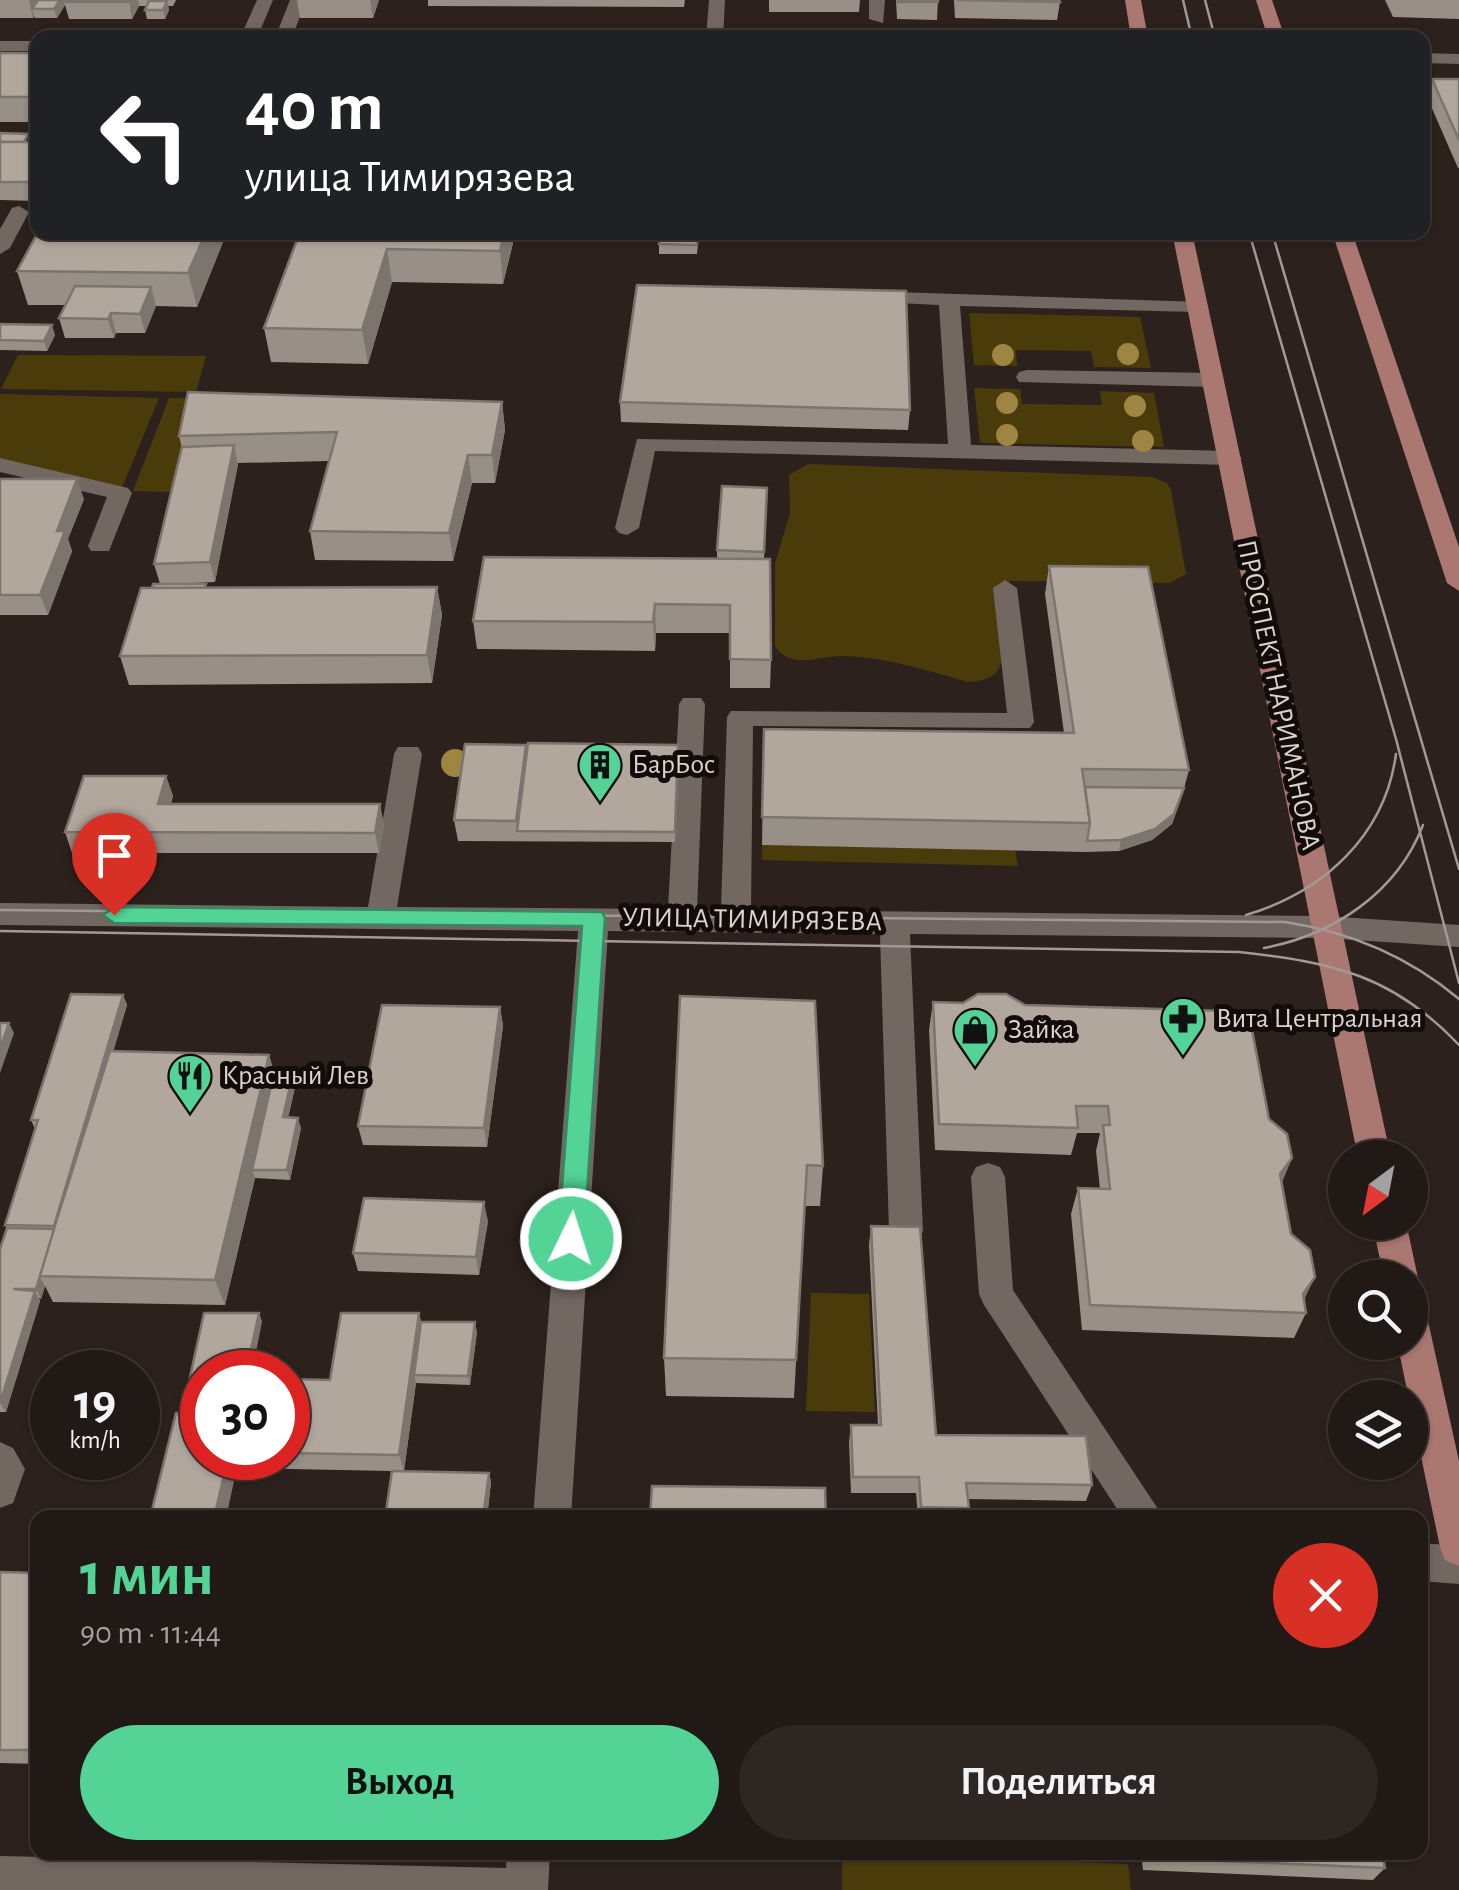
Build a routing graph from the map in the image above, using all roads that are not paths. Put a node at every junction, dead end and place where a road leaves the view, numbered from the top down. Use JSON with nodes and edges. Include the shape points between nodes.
{"nodes":[{"id":1,"x":264,"y":0,"type":"edge"},
{"id":2,"x":298,"y":0,"type":"edge"},
{"id":3,"x":717,"y":0,"type":"edge"},
{"id":4,"x":876,"y":0,"type":"edge"},
{"id":5,"x":1132,"y":0,"type":"edge"},
{"id":6,"x":1264,"y":0,"type":"edge"},
{"id":7,"x":877,"y":19,"type":"dead end"},
{"id":8,"x":251,"y":30,"type":"edge"},
{"id":9,"x":286,"y":30,"type":"edge"},
{"id":10,"x":715,"y":30,"type":"edge"},
{"id":11,"x":1138,"y":30,"type":"edge"},
{"id":12,"x":1274,"y":30,"type":"edge"},
{"id":13,"x":0,"y":46,"type":"edge"},
{"id":14,"x":30,"y":46,"type":"edge"},
{"id":15,"x":1430,"y":58,"type":"edge"},
{"id":16,"x":1459,"y":58,"type":"edge"},
{"id":17,"x":19,"y":212,"type":"edge"},
{"id":18,"x":1184,"y":240,"type":"edge"},
{"id":19,"x":1345,"y":240,"type":"edge"},
{"id":20,"x":0,"y":248,"type":"edge"},
{"id":21,"x":838,"y":296,"type":"edge"},
{"id":22,"x":949,"y":300,"type":"junction"},
{"id":23,"x":1196,"y":306,"type":"junction"},
{"id":24,"x":1028,"y":377,"type":"dead end"},
{"id":25,"x":1212,"y":380,"type":"junction"},
{"id":26,"x":960,"y":452,"type":"junction"},
{"id":27,"x":1230,"y":458,"type":"junction"},
{"id":28,"x":0,"y":466,"type":"edge"},
{"id":29,"x":627,"y":528,"type":"dead end"},
{"id":30,"x":100,"y":546,"type":"dead end"},
{"id":31,"x":1459,"y":584,"type":"edge"},
{"id":32,"x":1005,"y":588,"type":"dead end"},
{"id":33,"x":692,"y":704,"type":"dead end"},
{"id":34,"x":408,"y":754,"type":"dead end"},
{"id":35,"x":0,"y":914,"type":"edge"},
{"id":36,"x":381,"y":916,"type":"junction"},
{"id":37,"x":594,"y":918,"type":"junction"},
{"id":38,"x":682,"y":918,"type":"junction"},
{"id":39,"x":736,"y":919,"type":"junction"},
{"id":40,"x":895,"y":922,"type":"junction"},
{"id":41,"x":1325,"y":927,"type":"junction"},
{"id":42,"x":1459,"y":936,"type":"edge"},
{"id":43,"x":1370,"y":1140,"type":"edge"},
{"id":44,"x":988,"y":1177,"type":"dead end"},
{"id":45,"x":906,"y":1230,"type":"edge"},
{"id":46,"x":1418,"y":1360,"type":"edge"},
{"id":47,"x":0,"y":1460,"type":"edge"},
{"id":48,"x":0,"y":1490,"type":"edge"},
{"id":49,"x":553,"y":1510,"type":"edge"},
{"id":50,"x":1140,"y":1510,"type":"edge"},
{"id":51,"x":1459,"y":1547,"type":"edge"},
{"id":52,"x":1428,"y":1562,"type":"edge"},
{"id":53,"x":1459,"y":1564,"type":"edge"},
{"id":54,"x":528,"y":1860,"type":"edge"},
{"id":55,"x":0,"y":1878,"type":"edge"},
{"id":56,"x":526,"y":1890,"type":"edge"}],
"edges":[{"from":1,"to":8,"type":"street"},
{"from":2,"to":9,"type":"street"},
{"from":3,"to":10,"type":"street"},
{"from":4,"to":7,"type":"street"},
{"from":5,"to":11,"type":"main road"},
{"from":6,"to":12,"type":"main road"},
{"from":13,"to":14,"type":"street"},
{"from":15,"to":16,"type":"street"},
{"from":17,"to":20,"type":"street"},
{"from":18,"to":23,"type":"main road","name":"ПРОСПЕКТ НАРИМАНОВА"},
{"from":19,"to":31,"type":"main road"},
{"from":21,"to":22,"type":"street"},
{"from":22,"to":23,"type":"street"},
{"from":22,"to":26,"type":"street"},
{"from":23,"to":25,"type":"main road","name":"ПРОСПЕКТ НАРИМАНОВА"},
{"from":24,"to":25,"type":"street"},
{"from":25,"to":27,"type":"main road","name":"ПРОСПЕКТ НАРИМАНОВА"},
{"from":26,"to":27,"type":"street"},
{"from":26,"to":29,"type":"street","via":[[645,444]]},
{"from":27,"to":41,"type":"main road","name":"ПРОСПЕКТ НАРИМАНОВА"},
{"from":28,"to":30,"type":"street","via":[[120,493]]},
{"from":32,"to":39,"type":"street","via":[[1021,722],[740,717]]},
{"from":33,"to":38,"type":"street"},
{"from":34,"to":36,"type":"street"},
{"from":35,"to":36,"type":"street","name":"УЛИЦА ТИМИРЯЗЕВА"},
{"from":36,"to":37,"type":"street","name":"УЛИЦА ТИМИРЯЗЕВА"},
{"from":37,"to":38,"type":"street","name":"УЛИЦА ТИМИРЯЗЕВА"},
{"from":37,"to":49,"type":"street"},
{"from":38,"to":39,"type":"street","name":"УЛИЦА ТИМИРЯЗЕВА"},
{"from":39,"to":40,"type":"street","name":"УЛИЦА ТИМИРЯЗЕВА"},
{"from":40,"to":41,"type":"street","name":"УЛИЦА ТИМИРЯЗЕВА"},
{"from":40,"to":45,"type":"street"},
{"from":41,"to":42,"type":"street","name":"УЛИЦА ТИМИРЯЗЕВА"},
{"from":41,"to":43,"type":"main road","name":"ПРОСПЕКТ НАРИМАНОВА"},
{"from":44,"to":50,"type":"street","via":[[996,1294]]},
{"from":46,"to":51,"type":"main road"},
{"from":47,"to":48,"type":"street","via":[[6,1469]]},
{"from":52,"to":53,"type":"street"},
{"from":54,"to":56,"type":"street"},
{"from":55,"to":56,"type":"street"}]}
